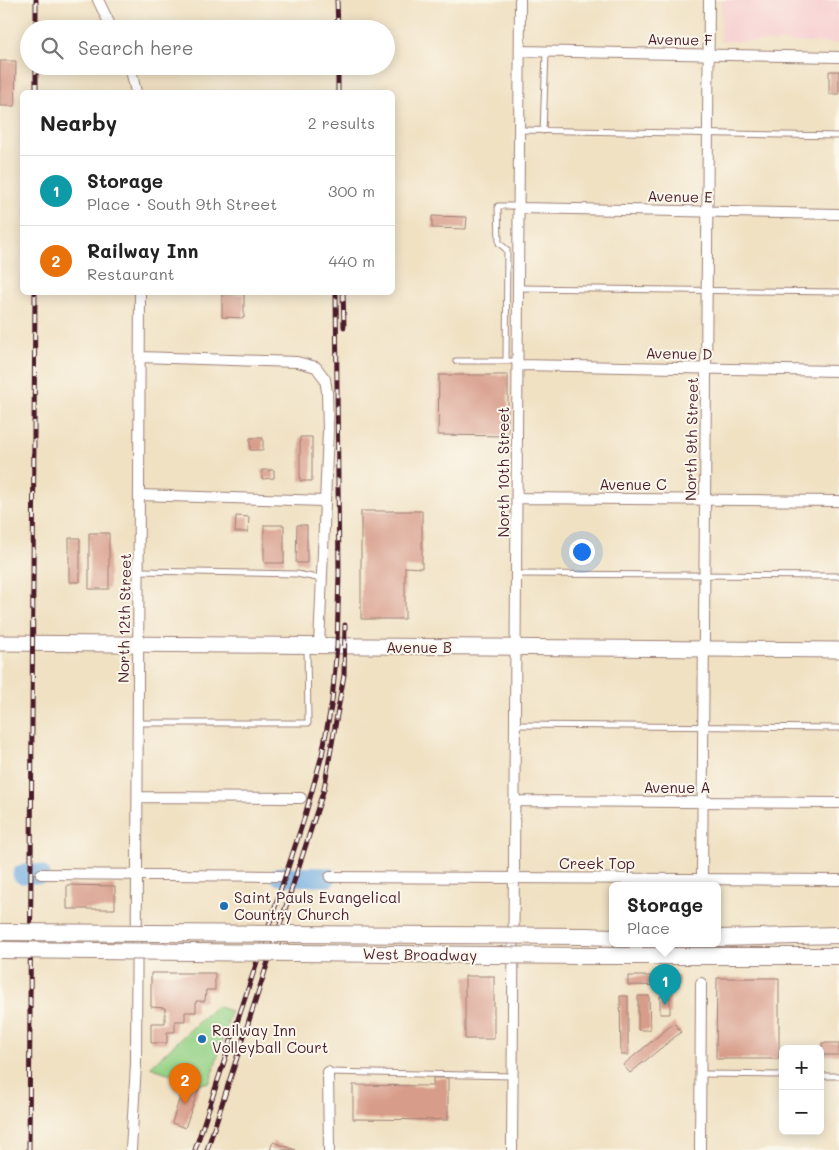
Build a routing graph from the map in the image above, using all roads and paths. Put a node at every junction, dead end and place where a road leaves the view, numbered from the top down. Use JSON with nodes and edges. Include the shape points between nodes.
{"nodes":[{"id":1,"x":98,"y":0,"type":"edge"},
{"id":2,"x":520,"y":0,"type":"edge"},
{"id":3,"x":709,"y":0,"type":"edge"},
{"id":4,"x":108,"y":20,"type":"edge"},
{"id":5,"x":520,"y":51,"type":"junction"},
{"id":6,"x":546,"y":52,"type":"junction"},
{"id":7,"x":708,"y":55,"type":"junction"},
{"id":8,"x":839,"y":57,"type":"edge"},
{"id":9,"x":132,"y":75,"type":"edge"},
{"id":10,"x":136,"y":90,"type":"edge"},
{"id":11,"x":520,"y":130,"type":"junction"},
{"id":12,"x":543,"y":131,"type":"junction"},
{"id":13,"x":708,"y":134,"type":"junction"},
{"id":14,"x":839,"y":136,"type":"edge"},
{"id":15,"x":520,"y":207,"type":"junction"},
{"id":16,"x":708,"y":212,"type":"junction"},
{"id":17,"x":839,"y":214,"type":"edge"},
{"id":18,"x":519,"y":288,"type":"junction"},
{"id":19,"x":707,"y":290,"type":"junction"},
{"id":20,"x":839,"y":292,"type":"edge"},
{"id":21,"x":140,"y":295,"type":"edge"},
{"id":22,"x":140,"y":357,"type":"junction"},
{"id":23,"x":506,"y":360,"type":"junction"},
{"id":24,"x":456,"y":361,"type":"dead end"},
{"id":25,"x":519,"y":363,"type":"junction"},
{"id":26,"x":707,"y":368,"type":"junction"},
{"id":27,"x":839,"y":371,"type":"edge"},
{"id":28,"x":140,"y":494,"type":"junction"},
{"id":29,"x":518,"y":498,"type":"junction"},
{"id":30,"x":706,"y":499,"type":"junction"},
{"id":31,"x":839,"y":500,"type":"edge"},
{"id":32,"x":324,"y":501,"type":"junction"},
{"id":33,"x":140,"y":571,"type":"junction"},
{"id":34,"x":517,"y":574,"type":"junction"},
{"id":35,"x":705,"y":576,"type":"junction"},
{"id":36,"x":839,"y":576,"type":"edge"},
{"id":37,"x":322,"y":579,"type":"junction"},
{"id":38,"x":0,"y":643,"type":"edge"},
{"id":39,"x":139,"y":644,"type":"junction"},
{"id":40,"x":313,"y":646,"type":"junction"},
{"id":41,"x":517,"y":647,"type":"junction"},
{"id":42,"x":705,"y":649,"type":"junction"},
{"id":43,"x":839,"y":650,"type":"edge"},
{"id":44,"x":138,"y":723,"type":"junction"},
{"id":45,"x":516,"y":725,"type":"junction"},
{"id":46,"x":704,"y":726,"type":"junction"},
{"id":47,"x":839,"y":728,"type":"edge"},
{"id":48,"x":138,"y":797,"type":"junction"},
{"id":49,"x":301,"y":798,"type":"dead end"},
{"id":50,"x":515,"y":801,"type":"junction"},
{"id":51,"x":703,"y":802,"type":"junction"},
{"id":52,"x":839,"y":803,"type":"edge"},
{"id":53,"x":41,"y":874,"type":"dead end"},
{"id":54,"x":137,"y":875,"type":"junction"},
{"id":55,"x":280,"y":876,"type":"dead end"},
{"id":56,"x":330,"y":877,"type":"dead end"},
{"id":57,"x":514,"y":878,"type":"junction"},
{"id":58,"x":702,"y":879,"type":"junction"},
{"id":59,"x":839,"y":880,"type":"edge"},
{"id":60,"x":0,"y":932,"type":"edge"},
{"id":61,"x":839,"y":934,"type":"edge"},
{"id":62,"x":609,"y":937,"type":"edge"},
{"id":63,"x":721,"y":938,"type":"edge"},
{"id":64,"x":0,"y":950,"type":"edge"},
{"id":65,"x":839,"y":956,"type":"edge"},
{"id":66,"x":803,"y":957,"type":"junction"},
{"id":67,"x":839,"y":965,"type":"edge"},
{"id":68,"x":700,"y":982,"type":"dead end"},
{"id":69,"x":328,"y":1072,"type":"joint"},
{"id":70,"x":700,"y":1074,"type":"junction"},
{"id":71,"x":779,"y":1075,"type":"edge"},
{"id":72,"x":513,"y":1076,"type":"junction"},
{"id":73,"x":824,"y":1076,"type":"edge"},
{"id":74,"x":839,"y":1076,"type":"edge"},
{"id":75,"x":131,"y":1150,"type":"edge"},
{"id":76,"x":329,"y":1150,"type":"edge"},
{"id":77,"x":512,"y":1150,"type":"edge"},
{"id":78,"x":700,"y":1150,"type":"edge"}],
"edges":[{"from":1,"to":4,"type":"street"},
{"from":2,"to":5,"type":"street","name":"North 10th Street"},
{"from":3,"to":7,"type":"street","name":"North 9th Street"},
{"from":5,"to":6,"type":"street","name":"Avenue F"},
{"from":5,"to":11,"type":"street","name":"North 10th Street"},
{"from":6,"to":7,"type":"street","name":"Avenue F"},
{"from":6,"to":12,"type":"lane"},
{"from":7,"to":8,"type":"street","name":"Avenue F"},
{"from":7,"to":13,"type":"street","name":"North 9th Street"},
{"from":9,"to":10,"type":"street"},
{"from":11,"to":12,"type":"lane"},
{"from":11,"to":15,"type":"street","name":"North 10th Street"},
{"from":12,"to":13,"type":"lane"},
{"from":13,"to":14,"type":"lane"},
{"from":13,"to":16,"type":"street","name":"North 9th Street"},
{"from":15,"to":16,"type":"street","name":"Avenue E"},
{"from":15,"to":18,"type":"street","name":"North 10th Street"},
{"from":15,"to":23,"type":"lane","via":[[498,206],[499,243],[507,250]]},
{"from":16,"to":17,"type":"street","name":"Avenue E"},
{"from":16,"to":19,"type":"street","name":"North 9th Street"},
{"from":18,"to":19,"type":"lane"},
{"from":18,"to":25,"type":"street","name":"North 10th Street"},
{"from":19,"to":20,"type":"lane"},
{"from":19,"to":26,"type":"street","name":"North 9th Street"},
{"from":21,"to":22,"type":"street","name":"North 12th Street"},
{"from":22,"to":28,"type":"street","name":"North 12th Street"},
{"from":22,"to":32,"type":"street","via":[[297,362],[321,372],[327,392]]},
{"from":23,"to":24,"type":"lane"},
{"from":23,"to":25,"type":"lane"},
{"from":25,"to":26,"type":"street","name":"Avenue D"},
{"from":25,"to":29,"type":"street","name":"North 10th Street"},
{"from":26,"to":27,"type":"street","name":"Avenue D"},
{"from":26,"to":30,"type":"street","name":"North 9th Street"},
{"from":28,"to":32,"type":"street"},
{"from":28,"to":33,"type":"street","name":"North 12th Street"},
{"from":29,"to":30,"type":"street","name":"Avenue C"},
{"from":29,"to":34,"type":"street","name":"North 10th Street"},
{"from":30,"to":31,"type":"street","name":"Avenue C"},
{"from":30,"to":35,"type":"street","name":"North 9th Street"},
{"from":32,"to":37,"type":"street"},
{"from":33,"to":37,"type":"lane","via":[[297,574]]},
{"from":33,"to":39,"type":"street","name":"North 12th Street"},
{"from":34,"to":35,"type":"lane"},
{"from":34,"to":41,"type":"street","name":"North 10th Street"},
{"from":35,"to":36,"type":"lane"},
{"from":35,"to":42,"type":"street","name":"North 9th Street"},
{"from":37,"to":40,"type":"street"},
{"from":38,"to":39,"type":"street","name":"Avenue B"},
{"from":39,"to":40,"type":"street","name":"Avenue B"},
{"from":39,"to":44,"type":"street","name":"North 12th Street"},
{"from":40,"to":41,"type":"street","name":"Avenue B"},
{"from":40,"to":44,"type":"lane","via":[[308,723]]},
{"from":41,"to":42,"type":"street","name":"Avenue B"},
{"from":41,"to":45,"type":"street","name":"North 10th Street"},
{"from":42,"to":43,"type":"street","name":"Avenue B"},
{"from":42,"to":46,"type":"street","name":"North 9th Street"},
{"from":44,"to":48,"type":"street","name":"North 12th Street"},
{"from":45,"to":46,"type":"lane"},
{"from":45,"to":50,"type":"street","name":"North 10th Street"},
{"from":46,"to":47,"type":"lane"},
{"from":46,"to":51,"type":"street","name":"North 9th Street"},
{"from":48,"to":49,"type":"street"},
{"from":48,"to":54,"type":"street","name":"North 12th Street"},
{"from":50,"to":51,"type":"street","name":"Avenue A"},
{"from":50,"to":57,"type":"street","name":"North 10th Street"},
{"from":51,"to":52,"type":"street","name":"Avenue A"},
{"from":51,"to":58,"type":"street","name":"North 9th Street"},
{"from":53,"to":54,"type":"street"},
{"from":54,"to":55,"type":"street"},
{"from":54,"to":75,"type":"street","name":"North 12th Street","via":[[136,1064]]},
{"from":56,"to":57,"type":"street","name":"Creek Top"},
{"from":57,"to":58,"type":"street","name":"Creek Top"},
{"from":57,"to":72,"type":"street","name":"North 10th Street"},
{"from":58,"to":59,"type":"street","name":"Creek Top"},
{"from":60,"to":62,"type":"main road","name":"West Broadway","bridge":true},
{"from":61,"to":63,"type":"main road"},
{"from":64,"to":66,"type":"main road","name":"West Broadway","bridge":true},
{"from":65,"to":66,"type":"main road","name":"West Broadway"},
{"from":66,"to":67,"type":"main road"},
{"from":68,"to":70,"type":"street"},
{"from":69,"to":72,"type":"lane"},
{"from":69,"to":76,"type":"street"},
{"from":70,"to":71,"type":"lane"},
{"from":70,"to":78,"type":"street"},
{"from":72,"to":77,"type":"street","name":"North 10th Street"},
{"from":73,"to":74,"type":"lane"}]}
